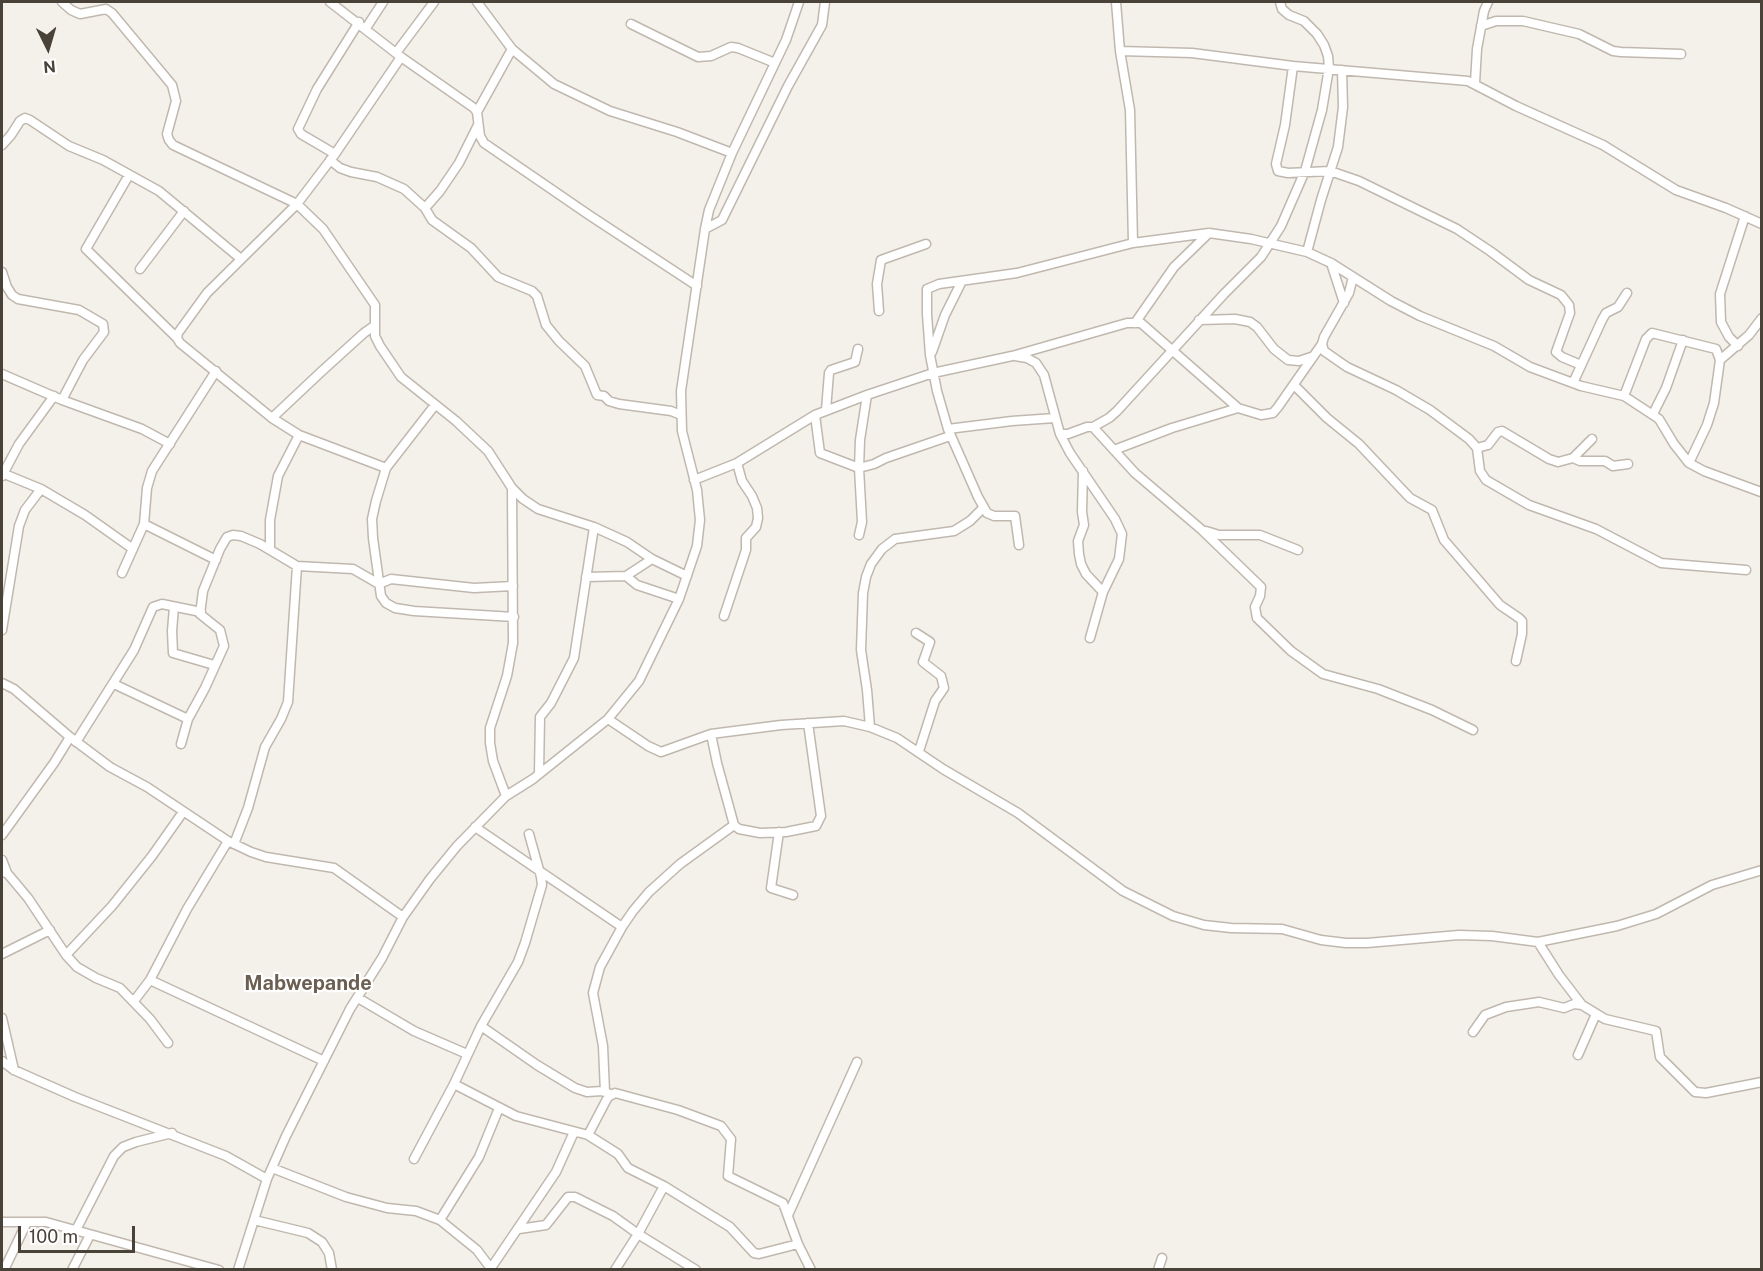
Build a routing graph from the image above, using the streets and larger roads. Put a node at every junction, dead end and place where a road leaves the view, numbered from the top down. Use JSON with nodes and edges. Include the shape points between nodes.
{"nodes":[{"id":1,"x":62,"y":2,"type":"edge"},
{"id":2,"x":115,"y":2,"type":"edge"},
{"id":3,"x":330,"y":2,"type":"edge"},
{"id":4,"x":383,"y":2,"type":"edge"},
{"id":5,"x":434,"y":2,"type":"edge"},
{"id":6,"x":477,"y":2,"type":"edge"},
{"id":7,"x":800,"y":2,"type":"edge"},
{"id":8,"x":825,"y":2,"type":"edge"},
{"id":9,"x":1116,"y":2,"type":"edge"},
{"id":10,"x":1280,"y":2,"type":"edge"},
{"id":11,"x":1488,"y":2,"type":"edge"},
{"id":12,"x":106,"y":9,"type":"junction"},
{"id":13,"x":631,"y":24,"type":"dead end"},
{"id":14,"x":362,"y":25,"type":"junction"},
{"id":15,"x":1481,"y":26,"type":"junction"},
{"id":16,"x":512,"y":49,"type":"junction"},
{"id":17,"x":1120,"y":51,"type":"junction"},
{"id":18,"x":1681,"y":54,"type":"dead end"},
{"id":19,"x":399,"y":55,"type":"junction"},
{"id":20,"x":775,"y":63,"type":"junction"},
{"id":21,"x":1293,"y":66,"type":"junction"},
{"id":22,"x":1329,"y":68,"type":"junction"},
{"id":23,"x":1342,"y":69,"type":"junction"},
{"id":24,"x":1475,"y":83,"type":"junction"},
{"id":25,"x":477,"y":112,"type":"junction"},
{"id":26,"x":478,"y":125,"type":"junction"},
{"id":27,"x":2,"y":145,"type":"edge"},
{"id":28,"x":732,"y":153,"type":"junction"},
{"id":29,"x":333,"y":157,"type":"junction"},
{"id":30,"x":1305,"y":171,"type":"junction"},
{"id":31,"x":1330,"y":171,"type":"junction"},
{"id":32,"x":129,"y":175,"type":"junction"},
{"id":33,"x":297,"y":204,"type":"junction"},
{"id":34,"x":425,"y":208,"type":"junction"},
{"id":35,"x":184,"y":211,"type":"junction"},
{"id":36,"x":1745,"y":216,"type":"junction"},
{"id":37,"x":1761,"y":224,"type":"edge"},
{"id":38,"x":705,"y":229,"type":"junction"},
{"id":39,"x":1209,"y":233,"type":"junction"},
{"id":40,"x":1134,"y":243,"type":"junction"},
{"id":41,"x":926,"y":244,"type":"dead end"},
{"id":42,"x":1271,"y":244,"type":"junction"},
{"id":43,"x":1307,"y":252,"type":"junction"},
{"id":44,"x":241,"y":259,"type":"junction"},
{"id":45,"x":1331,"y":262,"type":"junction"},
{"id":46,"x":140,"y":269,"type":"dead end"},
{"id":47,"x":2,"y":272,"type":"edge"},
{"id":48,"x":1353,"y":277,"type":"junction"},
{"id":49,"x":961,"y":282,"type":"junction"},
{"id":50,"x":697,"y":286,"type":"junction"},
{"id":51,"x":1627,"y":293,"type":"dead end"},
{"id":52,"x":1344,"y":303,"type":"junction"},
{"id":53,"x":879,"y":311,"type":"dead end"},
{"id":54,"x":1761,"y":318,"type":"edge"},
{"id":55,"x":1199,"y":320,"type":"junction"},
{"id":56,"x":1135,"y":323,"type":"junction"},
{"id":57,"x":374,"y":326,"type":"junction"},
{"id":58,"x":177,"y":338,"type":"junction"},
{"id":59,"x":1683,"y":340,"type":"junction"},
{"id":60,"x":1322,"y":344,"type":"junction"},
{"id":61,"x":1738,"y":346,"type":"junction"},
{"id":62,"x":858,"y":349,"type":"dead end"},
{"id":63,"x":1172,"y":350,"type":"junction"},
{"id":64,"x":930,"y":355,"type":"junction"},
{"id":65,"x":1012,"y":356,"type":"junction"},
{"id":66,"x":1311,"y":357,"type":"junction"},
{"id":67,"x":1720,"y":360,"type":"junction"},
{"id":68,"x":1581,"y":365,"type":"junction"},
{"id":69,"x":216,"y":371,"type":"junction"},
{"id":70,"x":933,"y":373,"type":"junction"},
{"id":71,"x":2,"y":374,"type":"edge"},
{"id":72,"x":1573,"y":383,"type":"junction"},
{"id":73,"x":1294,"y":386,"type":"junction"},
{"id":74,"x":867,"y":395,"type":"junction"},
{"id":75,"x":1624,"y":396,"type":"junction"},
{"id":76,"x":58,"y":398,"type":"junction"},
{"id":77,"x":435,"y":405,"type":"junction"},
{"id":78,"x":1238,"y":408,"type":"junction"},
{"id":79,"x":826,"y":410,"type":"junction"},
{"id":80,"x":1653,"y":414,"type":"junction"},
{"id":81,"x":681,"y":415,"type":"junction"},
{"id":82,"x":814,"y":415,"type":"junction"},
{"id":83,"x":273,"y":418,"type":"junction"},
{"id":84,"x":1055,"y":418,"type":"junction"},
{"id":85,"x":1094,"y":427,"type":"junction"},
{"id":86,"x":949,"y":432,"type":"junction"},
{"id":87,"x":1060,"y":434,"type":"junction"},
{"id":88,"x":299,"y":435,"type":"junction"},
{"id":89,"x":1592,"y":439,"type":"dead end"},
{"id":90,"x":170,"y":444,"type":"junction"},
{"id":91,"x":1477,"y":448,"type":"junction"},
{"id":92,"x":1114,"y":450,"type":"junction"},
{"id":93,"x":1573,"y":458,"type":"junction"},
{"id":94,"x":737,"y":463,"type":"junction"},
{"id":95,"x":1689,"y":463,"type":"junction"},
{"id":96,"x":1628,"y":464,"type":"dead end"},
{"id":97,"x":386,"y":468,"type":"junction"},
{"id":98,"x":859,"y":468,"type":"junction"},
{"id":99,"x":1083,"y":471,"type":"junction"},
{"id":100,"x":2,"y":474,"type":"edge"},
{"id":101,"x":694,"y":480,"type":"junction"},
{"id":102,"x":512,"y":488,"type":"junction"},
{"id":103,"x":41,"y":489,"type":"junction"},
{"id":104,"x":1761,"y":492,"type":"edge"},
{"id":105,"x":983,"y":508,"type":"junction"},
{"id":106,"x":144,"y":524,"type":"junction"},
{"id":107,"x":594,"y":527,"type":"junction"},
{"id":108,"x":1202,"y":530,"type":"junction"},
{"id":109,"x":860,"y":535,"type":"dead end"},
{"id":110,"x":1019,"y":545,"type":"dead end"},
{"id":111,"x":133,"y":549,"type":"junction"},
{"id":112,"x":270,"y":549,"type":"junction"},
{"id":113,"x":1298,"y":550,"type":"dead end"},
{"id":114,"x":652,"y":559,"type":"junction"},
{"id":115,"x":216,"y":560,"type":"junction"},
{"id":116,"x":297,"y":566,"type":"junction"},
{"id":117,"x":1746,"y":570,"type":"dead end"},
{"id":118,"x":122,"y":573,"type":"dead end"},
{"id":119,"x":626,"y":576,"type":"junction"},
{"id":120,"x":687,"y":576,"type":"junction"},
{"id":121,"x":586,"y":577,"type":"junction"},
{"id":122,"x":379,"y":584,"type":"junction"},
{"id":123,"x":513,"y":585,"type":"junction"},
{"id":124,"x":1103,"y":592,"type":"junction"},
{"id":125,"x":679,"y":599,"type":"junction"},
{"id":126,"x":174,"y":607,"type":"junction"},
{"id":127,"x":201,"y":612,"type":"junction"},
{"id":128,"x":724,"y":616,"type":"dead end"},
{"id":129,"x":514,"y":617,"type":"junction"},
{"id":130,"x":2,"y":630,"type":"edge"},
{"id":131,"x":915,"y":633,"type":"dead end"},
{"id":132,"x":1090,"y":638,"type":"dead end"},
{"id":133,"x":1516,"y":661,"type":"dead end"},
{"id":134,"x":214,"y":665,"type":"junction"},
{"id":135,"x":2,"y":683,"type":"edge"},
{"id":136,"x":114,"y":684,"type":"junction"},
{"id":137,"x":188,"y":719,"type":"junction"},
{"id":138,"x":608,"y":719,"type":"junction"},
{"id":139,"x":808,"y":723,"type":"junction"},
{"id":140,"x":870,"y":727,"type":"junction"},
{"id":141,"x":1473,"y":730,"type":"dead end"},
{"id":142,"x":711,"y":734,"type":"junction"},
{"id":143,"x":73,"y":739,"type":"junction"},
{"id":144,"x":181,"y":744,"type":"dead end"},
{"id":145,"x":919,"y":751,"type":"junction"},
{"id":146,"x":539,"y":773,"type":"junction"},
{"id":147,"x":506,"y":796,"type":"junction"},
{"id":148,"x":183,"y":812,"type":"junction"},
{"id":149,"x":734,"y":825,"type":"junction"},
{"id":150,"x":475,"y":827,"type":"junction"},
{"id":151,"x":778,"y":832,"type":"junction"},
{"id":152,"x":529,"y":834,"type":"dead end"},
{"id":153,"x":2,"y":836,"type":"edge"},
{"id":154,"x":231,"y":842,"type":"junction"},
{"id":155,"x":2,"y":860,"type":"edge"},
{"id":156,"x":540,"y":870,"type":"junction"},
{"id":157,"x":1761,"y":870,"type":"edge"},
{"id":158,"x":4,"y":873,"type":"edge"},
{"id":159,"x":793,"y":895,"type":"dead end"},
{"id":160,"x":403,"y":917,"type":"junction"},
{"id":161,"x":622,"y":927,"type":"junction"},
{"id":162,"x":50,"y":930,"type":"junction"},
{"id":163,"x":1538,"y":942,"type":"junction"},
{"id":164,"x":2,"y":954,"type":"edge"},
{"id":165,"x":66,"y":955,"type":"junction"},
{"id":166,"x":150,"y":980,"type":"junction"},
{"id":167,"x":358,"y":998,"type":"junction"},
{"id":168,"x":134,"y":1001,"type":"junction"},
{"id":169,"x":1582,"y":1005,"type":"junction"},
{"id":170,"x":1596,"y":1014,"type":"junction"},
{"id":171,"x":2,"y":1018,"type":"edge"},
{"id":172,"x":481,"y":1026,"type":"junction"},
{"id":173,"x":1473,"y":1032,"type":"dead end"},
{"id":174,"x":168,"y":1043,"type":"dead end"},
{"id":175,"x":467,"y":1054,"type":"junction"},
{"id":176,"x":1578,"y":1055,"type":"dead end"},
{"id":177,"x":2,"y":1061,"type":"edge"},
{"id":178,"x":324,"y":1061,"type":"junction"},
{"id":179,"x":857,"y":1062,"type":"dead end"},
{"id":180,"x":14,"y":1070,"type":"junction"},
{"id":181,"x":1761,"y":1082,"type":"edge"},
{"id":182,"x":454,"y":1084,"type":"junction"},
{"id":183,"x":607,"y":1093,"type":"junction"},
{"id":184,"x":500,"y":1108,"type":"junction"},
{"id":185,"x":574,"y":1132,"type":"junction"},
{"id":186,"x":172,"y":1133,"type":"junction"},
{"id":187,"x":588,"y":1135,"type":"junction"},
{"id":188,"x":414,"y":1159,"type":"dead end"},
{"id":189,"x":272,"y":1168,"type":"junction"},
{"id":190,"x":267,"y":1179,"type":"junction"},
{"id":191,"x":664,"y":1186,"type":"junction"},
{"id":192,"x":788,"y":1215,"type":"junction"},
{"id":193,"x":254,"y":1220,"type":"junction"},
{"id":194,"x":440,"y":1220,"type":"junction"},
{"id":195,"x":2,"y":1222,"type":"edge"},
{"id":196,"x":27,"y":1222,"type":"junction"},
{"id":197,"x":519,"y":1229,"type":"junction"},
{"id":198,"x":76,"y":1230,"type":"junction"},
{"id":199,"x":90,"y":1234,"type":"junction"},
{"id":200,"x":638,"y":1234,"type":"junction"},
{"id":201,"x":798,"y":1244,"type":"junction"},
{"id":202,"x":1162,"y":1258,"type":"dead end"},
{"id":203,"x":4,"y":1269,"type":"edge"},
{"id":204,"x":72,"y":1269,"type":"edge"},
{"id":205,"x":219,"y":1269,"type":"edge"},
{"id":206,"x":238,"y":1269,"type":"edge"},
{"id":207,"x":332,"y":1269,"type":"edge"},
{"id":208,"x":491,"y":1269,"type":"edge"},
{"id":209,"x":615,"y":1269,"type":"edge"},
{"id":210,"x":696,"y":1269,"type":"edge"},
{"id":211,"x":812,"y":1269,"type":"edge"},
{"id":212,"x":1158,"y":1269,"type":"edge"}],
"edges":[{"from":1,"to":12,"type":"street","via":[[80,14]]},
{"from":2,"to":12,"type":"street"},
{"from":3,"to":14,"type":"street"},
{"from":4,"to":14,"type":"street"},
{"from":5,"to":19,"type":"street"},
{"from":6,"to":16,"type":"street"},
{"from":7,"to":20,"type":"street"},
{"from":8,"to":38,"type":"street","via":[[822,25],[722,220]]},
{"from":9,"to":17,"type":"street"},
{"from":10,"to":22,"type":"street","via":[[1282,9],[1304,21],[1317,34]]},
{"from":11,"to":15,"type":"street"},
{"from":12,"to":33,"type":"street","via":[[172,85],[176,101],[168,129],[171,142],[180,150]]},
{"from":13,"to":20,"type":"street","via":[[698,57],[731,47]]},
{"from":14,"to":19,"type":"street"},
{"from":14,"to":29,"type":"street","via":[[317,89],[298,129]]},
{"from":15,"to":18,"type":"street","via":[[1496,21],[1523,21],[1579,34],[1613,51]]},
{"from":15,"to":24,"type":"street"},
{"from":16,"to":25,"type":"street"},
{"from":16,"to":28,"type":"street","via":[[554,84],[610,111]]},
{"from":17,"to":21,"type":"street","via":[[1203,54]]},
{"from":17,"to":40,"type":"street","via":[[1130,110]]},
{"from":19,"to":25,"type":"street"},
{"from":19,"to":29,"type":"street"},
{"from":20,"to":28,"type":"street"},
{"from":21,"to":22,"type":"street"},
{"from":21,"to":30,"type":"street","via":[[1276,168],[1288,173]]},
{"from":22,"to":23,"type":"street"},
{"from":22,"to":30,"type":"street"},
{"from":23,"to":24,"type":"street"},
{"from":23,"to":31,"type":"street","via":[[1341,126]]},
{"from":24,"to":36,"type":"street","via":[[1603,145],[1676,190]]},
{"from":25,"to":26,"type":"street"},
{"from":26,"to":34,"type":"street","via":[[459,163]]},
{"from":26,"to":50,"type":"street","via":[[484,143]]},
{"from":27,"to":32,"type":"street","via":[[25,118],[69,146]]},
{"from":28,"to":38,"type":"street"},
{"from":29,"to":33,"type":"street"},
{"from":29,"to":34,"type":"street","via":[[351,172],[377,177],[404,189]]},
{"from":30,"to":31,"type":"street"},
{"from":30,"to":42,"type":"street"},
{"from":31,"to":43,"type":"street"},
{"from":31,"to":68,"type":"street","via":[[1456,229],[1529,280],[1561,295],[1569,305],[1569,313],[1556,352]]},
{"from":32,"to":35,"type":"street","via":[[159,191]]},
{"from":32,"to":58,"type":"street","via":[[86,249]]},
{"from":33,"to":44,"type":"street"},
{"from":33,"to":57,"type":"street","via":[[323,229],[371,300],[376,313]]},
{"from":34,"to":81,"type":"street","via":[[432,220],[471,248],[498,277],[537,296],[546,325],[585,366],[597,395],[619,404]]},
{"from":35,"to":44,"type":"street"},
{"from":35,"to":46,"type":"street"},
{"from":36,"to":37,"type":"street"},
{"from":36,"to":61,"type":"street","via":[[1720,294],[1721,322]]},
{"from":38,"to":50,"type":"street"},
{"from":39,"to":40,"type":"street"},
{"from":39,"to":42,"type":"street"},
{"from":39,"to":56,"type":"street","via":[[1174,267]]},
{"from":40,"to":49,"type":"street","via":[[1017,273]]},
{"from":41,"to":53,"type":"street","via":[[881,260],[877,284]]},
{"from":42,"to":43,"type":"street"},
{"from":42,"to":55,"type":"street"},
{"from":43,"to":45,"type":"street"},
{"from":44,"to":58,"type":"street","via":[[207,293]]},
{"from":45,"to":48,"type":"street"},
{"from":45,"to":52,"type":"street"},
{"from":47,"to":76,"type":"street","via":[[7,287],[18,299],[79,310],[103,324],[104,332]]},
{"from":48,"to":52,"type":"street"},
{"from":48,"to":72,"type":"street","via":[[1420,316]]},
{"from":49,"to":64,"type":"street"},
{"from":49,"to":64,"type":"street","via":[[927,289]]},
{"from":50,"to":81,"type":"street"},
{"from":51,"to":68,"type":"street","via":[[1618,307],[1606,313]]},
{"from":52,"to":60,"type":"street"},
{"from":54,"to":61,"type":"street"},
{"from":55,"to":63,"type":"street"},
{"from":55,"to":66,"type":"street","via":[[1250,322],[1288,360]]},
{"from":56,"to":63,"type":"street","via":[[1147,328]]},
{"from":56,"to":65,"type":"street"},
{"from":57,"to":77,"type":"street","via":[[380,346],[401,377]]},
{"from":57,"to":83,"type":"street"},
{"from":58,"to":69,"type":"street"},
{"from":59,"to":67,"type":"street","via":[[1716,349]]},
{"from":59,"to":75,"type":"street","via":[[1658,333],[1648,335]]},
{"from":59,"to":80,"type":"street"},
{"from":60,"to":66,"type":"street"},
{"from":60,"to":91,"type":"street","via":[[1332,358],[1430,410]]},
{"from":61,"to":67,"type":"street"},
{"from":62,"to":79,"type":"street","via":[[855,362],[829,373]]},
{"from":63,"to":78,"type":"street"},
{"from":63,"to":85,"type":"street","via":[[1117,411]]},
{"from":64,"to":70,"type":"street"},
{"from":65,"to":70,"type":"street"},
{"from":65,"to":84,"type":"street","via":[[1036,363],[1044,375]]},
{"from":66,"to":73,"type":"street"},
{"from":67,"to":95,"type":"street","via":[[1714,403]]},
{"from":68,"to":72,"type":"street"},
{"from":69,"to":83,"type":"street"},
{"from":69,"to":90,"type":"street"},
{"from":70,"to":74,"type":"street"},
{"from":70,"to":86,"type":"street"},
{"from":71,"to":76,"type":"street"},
{"from":72,"to":75,"type":"street"},
{"from":73,"to":78,"type":"street","via":[[1273,412],[1261,415]]},
{"from":73,"to":133,"type":"street","via":[[1359,444],[1410,498],[1432,510],[1444,540],[1500,606],[1522,621]]},
{"from":74,"to":79,"type":"street"},
{"from":74,"to":98,"type":"street"},
{"from":75,"to":80,"type":"street"},
{"from":76,"to":90,"type":"street","via":[[142,429]]},
{"from":76,"to":100,"type":"street","via":[[25,435]]},
{"from":77,"to":97,"type":"street"},
{"from":77,"to":102,"type":"street","via":[[488,451]]},
{"from":78,"to":92,"type":"street"},
{"from":79,"to":82,"type":"street"},
{"from":80,"to":95,"type":"street"},
{"from":81,"to":101,"type":"street"},
{"from":82,"to":94,"type":"street"},
{"from":82,"to":98,"type":"street","via":[[820,453]]},
{"from":83,"to":88,"type":"street"},
{"from":84,"to":86,"type":"street"},
{"from":84,"to":87,"type":"street"},
{"from":85,"to":87,"type":"street"},
{"from":85,"to":92,"type":"street"},
{"from":86,"to":98,"type":"street"},
{"from":86,"to":105,"type":"street"},
{"from":87,"to":99,"type":"street"},
{"from":88,"to":97,"type":"street"},
{"from":88,"to":112,"type":"street","via":[[278,476],[270,520]]},
{"from":89,"to":93,"type":"street"},
{"from":90,"to":106,"type":"street","via":[[152,471]]},
{"from":91,"to":93,"type":"street","via":[[1488,445],[1502,431],[1554,461]]},
{"from":91,"to":117,"type":"street","via":[[1482,476],[1529,505],[1596,529],[1661,564]]},
{"from":92,"to":108,"type":"street"},
{"from":93,"to":96,"type":"street"},
{"from":94,"to":101,"type":"street"},
{"from":94,"to":128,"type":"street","via":[[758,518],[746,538],[746,550]]},
{"from":95,"to":104,"type":"street"},
{"from":97,"to":122,"type":"street","via":[[372,519]]},
{"from":98,"to":109,"type":"street"},
{"from":99,"to":124,"type":"street","via":[[1084,525],[1078,541],[1079,554],[1086,574]]},
{"from":99,"to":124,"type":"street","via":[[1122,534],[1119,559]]},
{"from":100,"to":103,"type":"street"},
{"from":101,"to":120,"type":"street","via":[[700,520]]},
{"from":102,"to":107,"type":"street","via":[[538,509]]},
{"from":102,"to":123,"type":"street"},
{"from":103,"to":111,"type":"street"},
{"from":103,"to":130,"type":"street","via":[[25,510],[19,526]]},
{"from":105,"to":110,"type":"street","via":[[994,516],[1015,516]]},
{"from":105,"to":140,"type":"street","via":[[954,531],[895,539],[871,564],[863,593],[861,650]]},
{"from":106,"to":111,"type":"street"},
{"from":106,"to":115,"type":"street"},
{"from":107,"to":114,"type":"street"},
{"from":107,"to":121,"type":"street"},
{"from":108,"to":113,"type":"street","via":[[1219,535],[1260,535]]},
{"from":108,"to":141,"type":"street","via":[[1261,586],[1255,607],[1257,618],[1314,669],[1401,697]]},
{"from":111,"to":118,"type":"street"},
{"from":112,"to":115,"type":"street","via":[[233,535],[227,537]]},
{"from":112,"to":116,"type":"street"},
{"from":114,"to":119,"type":"street"},
{"from":114,"to":120,"type":"street"},
{"from":115,"to":127,"type":"street","via":[[203,591]]},
{"from":116,"to":122,"type":"street","via":[[353,569]]},
{"from":116,"to":154,"type":"street","via":[[288,702],[265,747]]},
{"from":119,"to":121,"type":"street"},
{"from":119,"to":125,"type":"street","via":[[637,585]]},
{"from":120,"to":125,"type":"street"},
{"from":121,"to":146,"type":"street","via":[[573,658],[540,717]]},
{"from":122,"to":123,"type":"street","via":[[391,579],[474,588]]},
{"from":122,"to":129,"type":"street","via":[[381,596],[394,608]]},
{"from":123,"to":129,"type":"street"},
{"from":124,"to":132,"type":"street"},
{"from":125,"to":138,"type":"street","via":[[639,681]]},
{"from":126,"to":127,"type":"street"},
{"from":126,"to":134,"type":"street","via":[[173,653]]},
{"from":126,"to":136,"type":"street","via":[[162,604],[153,608]]},
{"from":127,"to":134,"type":"street","via":[[222,635],[224,646]]},
{"from":129,"to":147,"type":"street","via":[[507,676],[490,728],[493,760]]},
{"from":131,"to":145,"type":"street","via":[[930,642],[923,662],[941,676],[944,688],[935,701]]},
{"from":134,"to":137,"type":"street"},
{"from":135,"to":143,"type":"street"},
{"from":136,"to":137,"type":"street"},
{"from":136,"to":143,"type":"street"},
{"from":137,"to":144,"type":"street"},
{"from":138,"to":142,"type":"street","via":[[661,752]]},
{"from":138,"to":146,"type":"street"},
{"from":139,"to":140,"type":"street","via":[[844,721]]},
{"from":139,"to":142,"type":"street"},
{"from":139,"to":151,"type":"street","via":[[821,816],[816,826]]},
{"from":140,"to":145,"type":"street"},
{"from":142,"to":149,"type":"street"},
{"from":143,"to":148,"type":"street"},
{"from":143,"to":153,"type":"street"},
{"from":145,"to":163,"type":"street","via":[[943,770],[1018,813],[1124,891],[1173,916],[1231,928],[1282,929],[1346,943],[1459,935]]},
{"from":146,"to":147,"type":"street"},
{"from":147,"to":150,"type":"street"},
{"from":148,"to":154,"type":"street"},
{"from":148,"to":165,"type":"street","via":[[112,906]]},
{"from":149,"to":151,"type":"street","via":[[760,833]]},
{"from":149,"to":161,"type":"street","via":[[649,892]]},
{"from":150,"to":156,"type":"street"},
{"from":150,"to":160,"type":"street"},
{"from":151,"to":159,"type":"street","via":[[771,888]]},
{"from":152,"to":156,"type":"street"},
{"from":154,"to":160,"type":"street","via":[[266,857],[334,868]]},
{"from":154,"to":166,"type":"street","via":[[187,909]]},
{"from":155,"to":158,"type":"street"},
{"from":156,"to":161,"type":"street"},
{"from":156,"to":172,"type":"street","via":[[542,885],[518,962]]},
{"from":157,"to":163,"type":"street","via":[[1712,885],[1656,914],[1617,927]]},
{"from":158,"to":162,"type":"street"},
{"from":160,"to":167,"type":"street"},
{"from":161,"to":183,"type":"street","via":[[600,967],[593,993]]},
{"from":162,"to":164,"type":"street"},
{"from":162,"to":165,"type":"street"},
{"from":163,"to":169,"type":"street"},
{"from":165,"to":168,"type":"street","via":[[77,967],[120,988]]},
{"from":166,"to":168,"type":"street"},
{"from":166,"to":178,"type":"street"},
{"from":167,"to":175,"type":"street","via":[[414,1031]]},
{"from":167,"to":178,"type":"street"},
{"from":168,"to":174,"type":"street"},
{"from":169,"to":170,"type":"street"},
{"from":169,"to":173,"type":"street","via":[[1558,1007],[1539,1002],[1506,1007],[1485,1015]]},
{"from":170,"to":176,"type":"street"},
{"from":170,"to":181,"type":"street","via":[[1656,1031],[1660,1057],[1696,1092]]},
{"from":171,"to":180,"type":"street"},
{"from":172,"to":175,"type":"street"},
{"from":172,"to":183,"type":"street","via":[[575,1088]]},
{"from":175,"to":182,"type":"street"},
{"from":177,"to":180,"type":"street"},
{"from":178,"to":189,"type":"street"},
{"from":179,"to":192,"type":"street"},
{"from":180,"to":186,"type":"street","via":[[121,1116]]},
{"from":182,"to":184,"type":"street"},
{"from":182,"to":188,"type":"street"},
{"from":183,"to":187,"type":"street"},
{"from":183,"to":192,"type":"street","via":[[649,1101],[721,1126],[731,1140],[728,1176],[783,1203]]},
{"from":184,"to":185,"type":"street"},
{"from":184,"to":194,"type":"street","via":[[479,1157]]},
{"from":185,"to":187,"type":"street"},
{"from":185,"to":197,"type":"street","via":[[560,1166]]},
{"from":186,"to":190,"type":"street"},
{"from":186,"to":198,"type":"street","via":[[123,1147],[114,1156]]},
{"from":187,"to":191,"type":"street","via":[[618,1154],[628,1168]]},
{"from":189,"to":190,"type":"street"},
{"from":189,"to":194,"type":"street","via":[[346,1197],[416,1211]]},
{"from":190,"to":193,"type":"street"},
{"from":191,"to":200,"type":"street"},
{"from":191,"to":201,"type":"street","via":[[730,1227],[754,1253]]},
{"from":192,"to":201,"type":"street"},
{"from":193,"to":206,"type":"street"},
{"from":193,"to":207,"type":"street","via":[[308,1233],[322,1242]]},
{"from":194,"to":208,"type":"street","via":[[477,1250]]},
{"from":195,"to":196,"type":"street"},
{"from":196,"to":198,"type":"street","via":[[46,1222]]},
{"from":196,"to":203,"type":"street"},
{"from":197,"to":200,"type":"street","via":[[546,1225],[572,1196],[594,1205]]},
{"from":197,"to":208,"type":"street"},
{"from":198,"to":199,"type":"street"},
{"from":199,"to":204,"type":"street"},
{"from":199,"to":205,"type":"street"},
{"from":200,"to":209,"type":"street"},
{"from":200,"to":210,"type":"street"},
{"from":201,"to":211,"type":"street"},
{"from":202,"to":212,"type":"street"}]}
